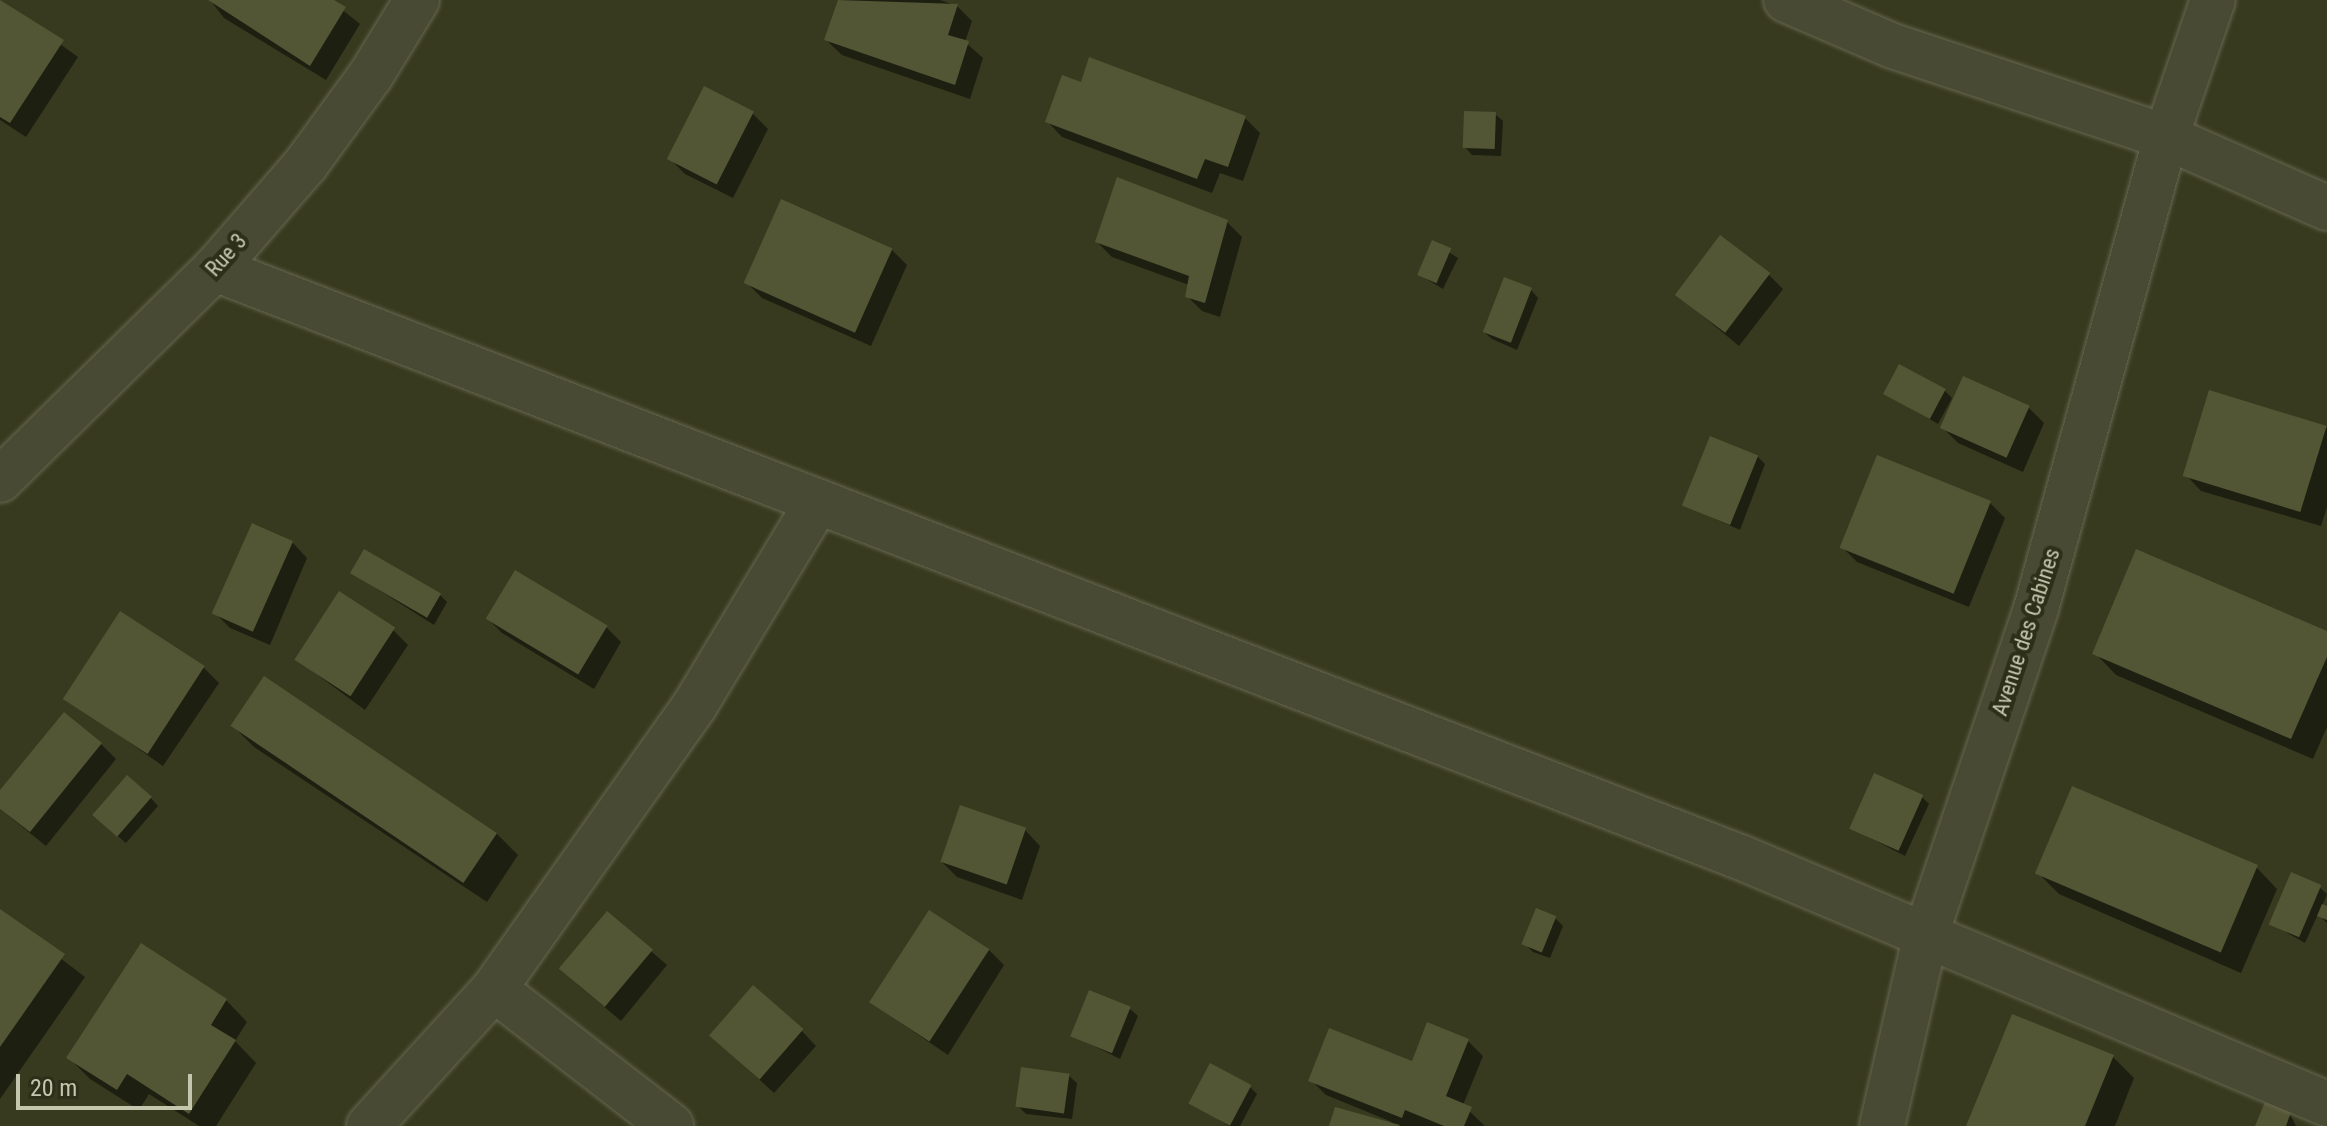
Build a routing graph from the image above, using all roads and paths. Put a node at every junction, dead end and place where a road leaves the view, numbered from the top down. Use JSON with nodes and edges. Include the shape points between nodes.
{"nodes":[{"id":1,"x":417,"y":0,"type":"edge"},
{"id":2,"x":1786,"y":0,"type":"edge"},
{"id":3,"x":2213,"y":0,"type":"edge"},
{"id":4,"x":2166,"y":137,"type":"junction"},
{"id":5,"x":2327,"y":208,"type":"edge"},
{"id":6,"x":215,"y":269,"type":"junction"},
{"id":7,"x":0,"y":480,"type":"edge"},
{"id":8,"x":817,"y":503,"type":"junction"},
{"id":9,"x":1926,"y":934,"type":"junction"},
{"id":10,"x":494,"y":989,"type":"junction"},
{"id":11,"x":2327,"y":1104,"type":"edge"},
{"id":12,"x":369,"y":1126,"type":"edge"},
{"id":13,"x":671,"y":1126,"type":"edge"},
{"id":14,"x":1882,"y":1126,"type":"edge"}],
"edges":[{"from":1,"to":6,"type":"street","name":"Rue 3","via":[[306,164]]},
{"from":2,"to":4,"type":"street","via":[[1893,46]]},
{"from":3,"to":4,"type":"street","name":"Avenue des Cabines"},
{"from":4,"to":5,"type":"street"},
{"from":4,"to":9,"type":"street","name":"Avenue des Cabines","via":[[2040,594]]},
{"from":6,"to":7,"type":"street","name":"Rue 3"},
{"from":6,"to":8,"type":"street"},
{"from":8,"to":9,"type":"street","via":[[1725,851]]},
{"from":8,"to":10,"type":"street","via":[[695,705]]},
{"from":9,"to":11,"type":"street"},
{"from":9,"to":14,"type":"street","name":"Avenue des Cabines"},
{"from":10,"to":12,"type":"street"},
{"from":10,"to":13,"type":"street"}]}
